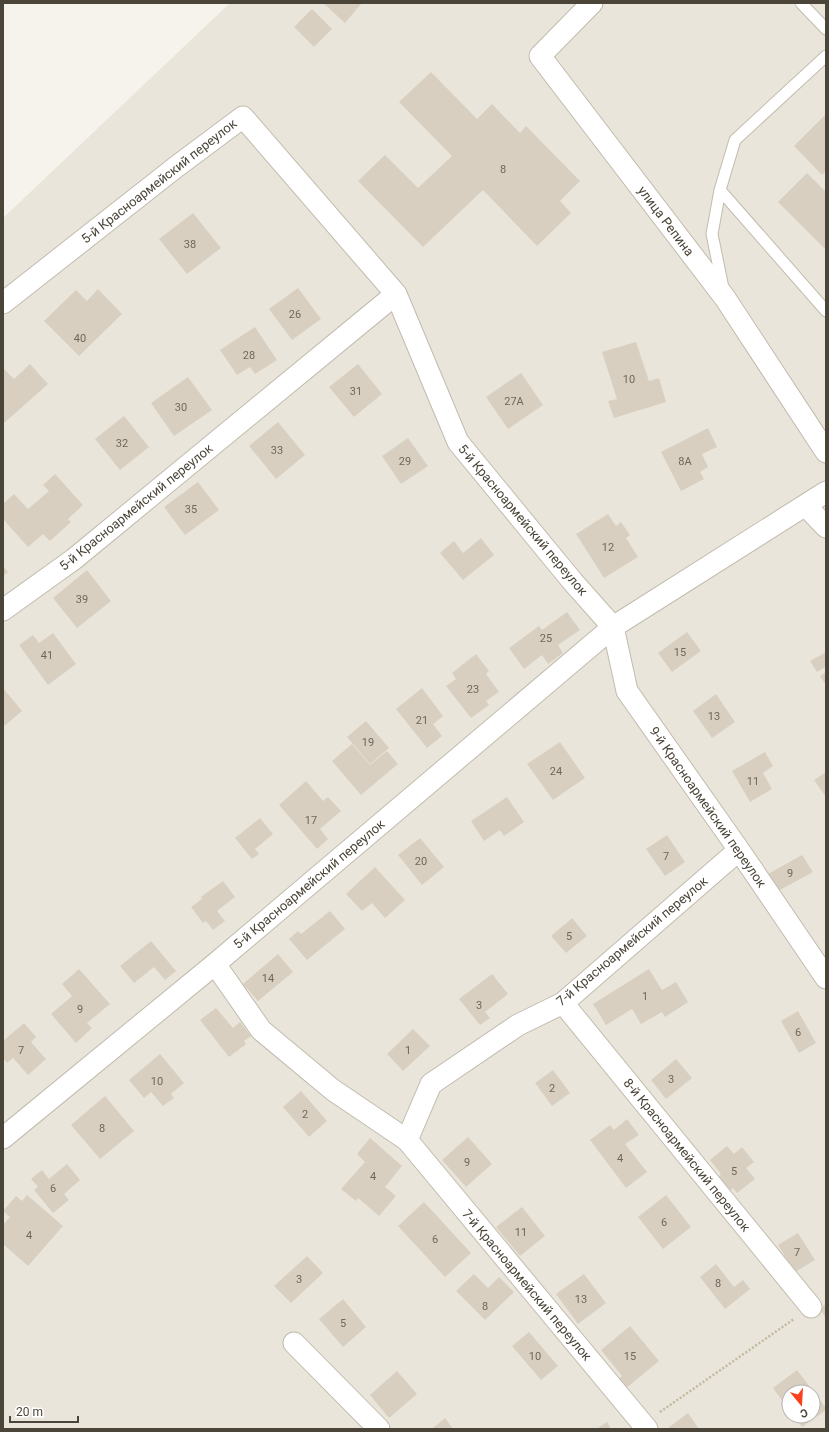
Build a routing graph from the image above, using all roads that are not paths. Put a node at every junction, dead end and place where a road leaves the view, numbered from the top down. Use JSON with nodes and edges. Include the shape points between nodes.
{"nodes":[{"id":1,"x":592,"y":3,"type":"edge"},
{"id":2,"x":801,"y":3,"type":"edge"},
{"id":3,"x":826,"y":29,"type":"edge"},
{"id":4,"x":826,"y":56,"type":"edge"},
{"id":5,"x":720,"y":190,"type":"junction"},
{"id":6,"x":396,"y":294,"type":"junction"},
{"id":7,"x":725,"y":298,"type":"junction"},
{"id":8,"x":3,"y":302,"type":"edge"},
{"id":9,"x":826,"y":311,"type":"edge"},
{"id":10,"x":826,"y":452,"type":"edge"},
{"id":11,"x":826,"y":492,"type":"edge"},
{"id":12,"x":806,"y":506,"type":"junction"},
{"id":13,"x":826,"y":526,"type":"edge"},
{"id":14,"x":3,"y":610,"type":"edge"},
{"id":15,"x":613,"y":627,"type":"junction"},
{"id":16,"x":739,"y":850,"type":"junction"},
{"id":17,"x":215,"y":964,"type":"junction"},
{"id":18,"x":826,"y":978,"type":"edge"},
{"id":19,"x":563,"y":1002,"type":"junction"},
{"id":20,"x":3,"y":1138,"type":"edge"},
{"id":21,"x":407,"y":1140,"type":"junction"},
{"id":22,"x":811,"y":1307,"type":"road end"},
{"id":23,"x":294,"y":1343,"type":"dead end"},
{"id":24,"x":645,"y":1426,"type":"edge"},
{"id":25,"x":379,"y":1429,"type":"edge"}],
"edges":[{"from":1,"to":7,"type":"street","name":"улица Репина","via":[[540,56]]},
{"from":2,"to":3,"type":"lane"},
{"from":4,"to":5,"type":"lane","via":[[736,140]]},
{"from":5,"to":7,"type":"lane","via":[[712,234]]},
{"from":5,"to":9,"type":"lane"},
{"from":6,"to":8,"type":"street","name":"5-й Красноармейский переулок","via":[[243,117]]},
{"from":6,"to":14,"type":"street","name":"5-й Красноармейский переулок","via":[[74,559]]},
{"from":6,"to":15,"type":"street","name":"5-й Красноармейский переулок","via":[[458,442]]},
{"from":7,"to":10,"type":"street","name":"улица Репина"},
{"from":11,"to":12,"type":"street","name":"5-й Красноармейский переулок"},
{"from":12,"to":13,"type":"street"},
{"from":12,"to":15,"type":"street","name":"5-й Красноармейский переулок"},
{"from":15,"to":16,"type":"street","name":"9-й Красноармейский переулок","via":[[626,691]]},
{"from":15,"to":17,"type":"street","name":"5-й Красноармейский переулок"},
{"from":16,"to":18,"type":"street","name":"9-й Красноармейский переулок"},
{"from":16,"to":19,"type":"street","name":"7-й Красноармейский переулок"},
{"from":17,"to":20,"type":"street","name":"5-й Красноармейский переулок"},
{"from":17,"to":21,"type":"street","name":"7-й Красноармейский переулок","via":[[261,1030],[333,1090]]},
{"from":19,"to":21,"type":"street","name":"7-й Красноармейский переулок","via":[[518,1025],[431,1084]]},
{"from":19,"to":22,"type":"street","name":"8-й Красноармейский переулок"},
{"from":21,"to":24,"type":"street","name":"7-й Красноармейский переулок"},
{"from":23,"to":25,"type":"street"}]}
